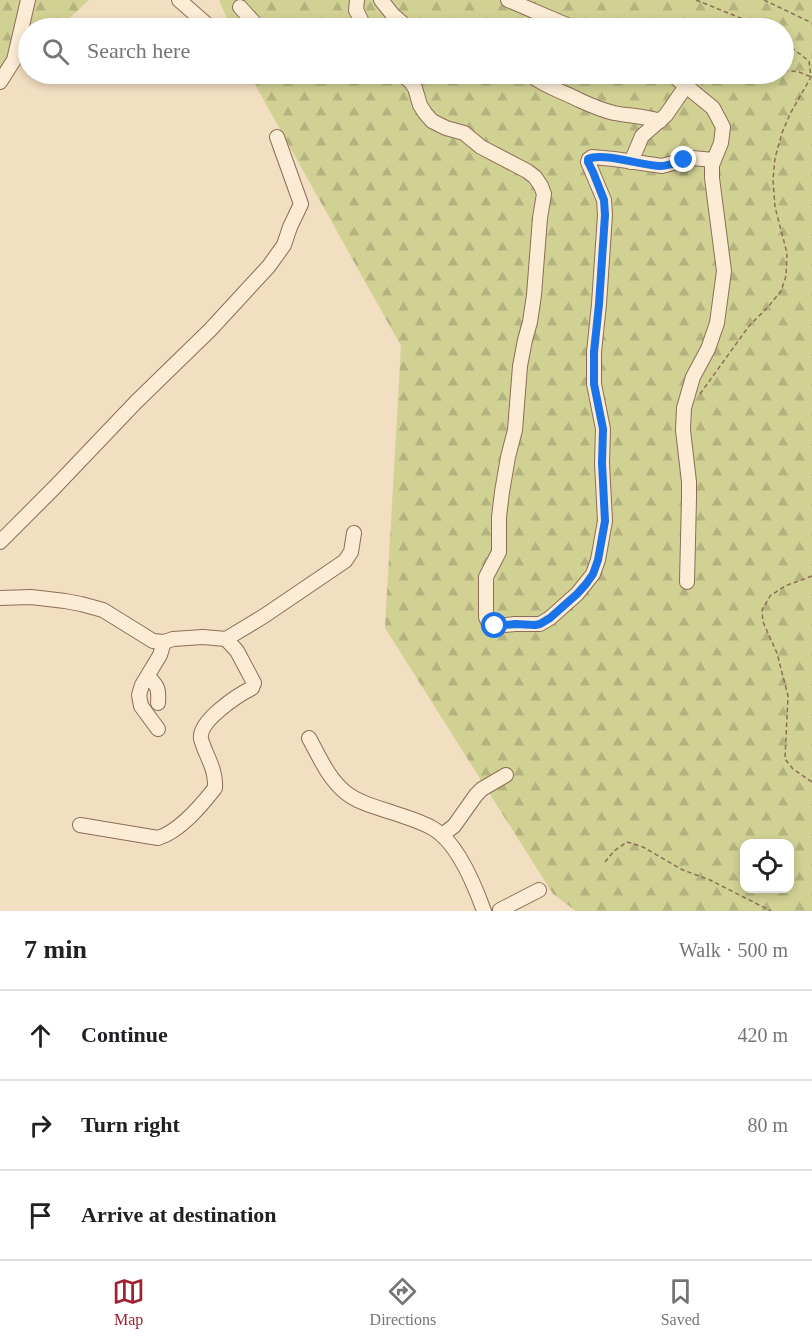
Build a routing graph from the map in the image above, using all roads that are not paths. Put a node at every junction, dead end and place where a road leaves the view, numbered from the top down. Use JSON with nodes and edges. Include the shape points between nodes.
{"nodes":[{"id":1,"x":28,"y":0,"type":"edge"},
{"id":2,"x":179,"y":0,"type":"edge"},
{"id":3,"x":357,"y":0,"type":"edge"},
{"id":4,"x":381,"y":0,"type":"edge"},
{"id":5,"x":508,"y":0,"type":"edge"},
{"id":6,"x":240,"y":7,"type":"dead end"},
{"id":7,"x":24,"y":18,"type":"edge"},
{"id":8,"x":199,"y":18,"type":"edge"},
{"id":9,"x":250,"y":18,"type":"edge"},
{"id":10,"x":360,"y":18,"type":"edge"},
{"id":11,"x":396,"y":18,"type":"edge"},
{"id":12,"x":550,"y":18,"type":"edge"},
{"id":13,"x":18,"y":43,"type":"edge"},
{"id":14,"x":0,"y":82,"type":"edge"},
{"id":15,"x":412,"y":84,"type":"edge"},
{"id":16,"x":544,"y":84,"type":"edge"},
{"id":17,"x":683,"y":84,"type":"edge"},
{"id":18,"x":686,"y":86,"type":"junction"},
{"id":19,"x":660,"y":121,"type":"junction"},
{"id":20,"x":277,"y":137,"type":"dead end"},
{"id":21,"x":714,"y":160,"type":"junction"},
{"id":22,"x":631,"y":162,"type":"junction"},
{"id":23,"x":354,"y":533,"type":"dead end"},
{"id":24,"x":0,"y":542,"type":"edge"},
{"id":25,"x":687,"y":582,"type":"dead end"},
{"id":26,"x":0,"y":598,"type":"edge"},
{"id":27,"x":226,"y":639,"type":"junction"},
{"id":28,"x":164,"y":642,"type":"junction"},
{"id":29,"x":148,"y":676,"type":"junction"},
{"id":30,"x":158,"y":703,"type":"dead end"},
{"id":31,"x":159,"y":729,"type":"dead end"},
{"id":32,"x":309,"y":738,"type":"dead end"},
{"id":33,"x":506,"y":776,"type":"dead end"},
{"id":34,"x":80,"y":825,"type":"dead end"},
{"id":35,"x":442,"y":835,"type":"junction"},
{"id":36,"x":539,"y":890,"type":"dead end"},
{"id":37,"x":483,"y":908,"type":"edge"},
{"id":38,"x":501,"y":911,"type":"edge"}],
"edges":[{"from":1,"to":7,"type":"street"},
{"from":2,"to":8,"type":"street"},
{"from":3,"to":10,"type":"street"},
{"from":4,"to":11,"type":"street"},
{"from":5,"to":12,"type":"street"},
{"from":6,"to":9,"type":"street"},
{"from":13,"to":14,"type":"street","via":[[14,60]]},
{"from":15,"to":22,"type":"street","via":[[420,105],[432,121],[464,133],[481,147],[527,171],[544,194],[515,430],[502,492],[500,552],[486,577],[486,618],[495,626],[535,625],[550,618],[586,584],[598,560],[605,513],[603,429],[594,384],[594,352],[604,200],[588,159]]},
{"from":16,"to":19,"type":"street","via":[[613,113]]},
{"from":17,"to":18,"type":"street"},
{"from":18,"to":19,"type":"street"},
{"from":18,"to":21,"type":"street","via":[[713,108],[723,127]]},
{"from":19,"to":22,"type":"street","via":[[642,136]]},
{"from":20,"to":24,"type":"street","via":[[301,204],[279,253],[210,330]]},
{"from":21,"to":22,"type":"street","via":[[692,159],[662,166]]},
{"from":21,"to":25,"type":"street","via":[[712,178],[724,271],[717,323],[684,408],[689,482]]},
{"from":23,"to":27,"type":"street","via":[[345,561]]},
{"from":26,"to":28,"type":"street","via":[[31,597],[81,604],[103,610],[153,641]]},
{"from":27,"to":28,"type":"street","via":[[203,637]]},
{"from":27,"to":34,"type":"street","via":[[254,683],[217,712],[201,732],[216,775],[215,788],[183,823],[158,838]]},
{"from":28,"to":29,"type":"street"},
{"from":29,"to":30,"type":"street","via":[[157,685]]},
{"from":29,"to":31,"type":"street","via":[[139,695],[141,706]]},
{"from":32,"to":35,"type":"street","via":[[345,792]]},
{"from":33,"to":35,"type":"street","via":[[482,789],[454,826]]},
{"from":35,"to":37,"type":"street","via":[[464,865]]},
{"from":36,"to":38,"type":"street"},
{"from":37,"to":38,"type":"street"}]}
